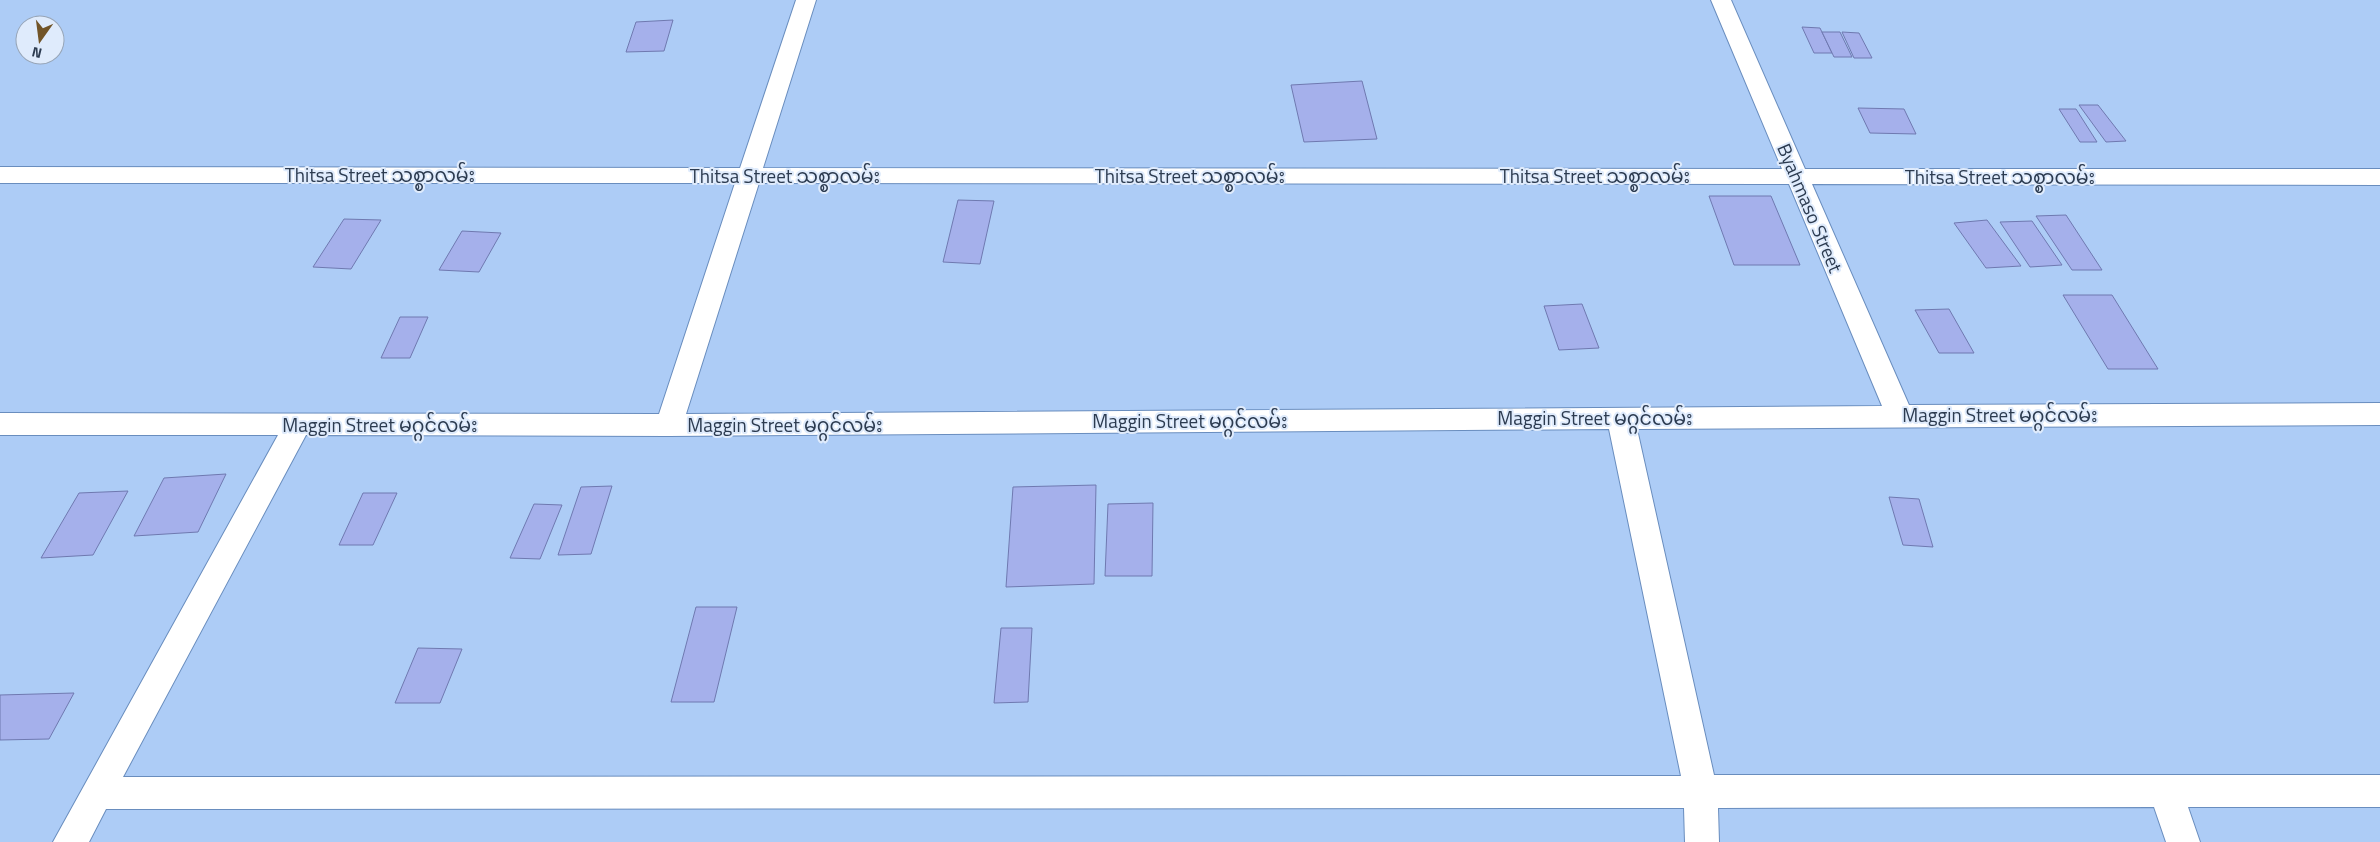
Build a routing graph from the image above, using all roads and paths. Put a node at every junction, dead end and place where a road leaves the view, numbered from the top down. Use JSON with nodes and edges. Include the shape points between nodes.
{"nodes":[{"id":1,"x":806,"y":0,"type":"edge"},
{"id":2,"x":1721,"y":0,"type":"edge"},
{"id":3,"x":0,"y":175,"type":"edge"},
{"id":4,"x":750,"y":176,"type":"junction"},
{"id":5,"x":1797,"y":176,"type":"junction"},
{"id":6,"x":2380,"y":177,"type":"edge"},
{"id":7,"x":2380,"y":414,"type":"edge"},
{"id":8,"x":1900,"y":416,"type":"junction"},
{"id":9,"x":1621,"y":418,"type":"junction"},
{"id":10,"x":0,"y":424,"type":"edge"},
{"id":11,"x":298,"y":425,"type":"junction"},
{"id":12,"x":669,"y":425,"type":"junction"},
{"id":13,"x":2166,"y":791,"type":"junction"},
{"id":14,"x":2380,"y":791,"type":"edge"},
{"id":15,"x":1701,"y":792,"type":"junction"},
{"id":16,"x":97,"y":793,"type":"junction"},
{"id":17,"x":70,"y":842,"type":"edge"},
{"id":18,"x":1702,"y":842,"type":"edge"},
{"id":19,"x":2183,"y":842,"type":"edge"}],
"edges":[{"from":1,"to":4,"type":"street"},
{"from":2,"to":5,"type":"street","name":"Byahmaso Street"},
{"from":3,"to":4,"type":"street","name":"Thitsa Street သစ္စာလမ်း"},
{"from":4,"to":5,"type":"street","name":"Thitsa Street သစ္စာလမ်း"},
{"from":4,"to":12,"type":"street"},
{"from":5,"to":6,"type":"street","name":"Thitsa Street သစ္စာလမ်း"},
{"from":5,"to":8,"type":"street","name":"Byahmaso Street"},
{"from":7,"to":8,"type":"street","name":"Maggin Street မဂ္ဂင်လမ်း"},
{"from":8,"to":9,"type":"street","name":"Maggin Street မဂ္ဂင်လမ်း"},
{"from":9,"to":12,"type":"street","name":"Maggin Street မဂ္ဂင်လမ်း"},
{"from":9,"to":15,"type":"street"},
{"from":10,"to":11,"type":"street","name":"Maggin Street မဂ္ဂင်လမ်း"},
{"from":11,"to":12,"type":"street","name":"Maggin Street မဂ္ဂင်လမ်း"},
{"from":11,"to":16,"type":"street"},
{"from":13,"to":14,"type":"street"},
{"from":13,"to":15,"type":"street"},
{"from":13,"to":19,"type":"street"},
{"from":15,"to":16,"type":"street"},
{"from":15,"to":18,"type":"street"},
{"from":16,"to":17,"type":"street"}]}
